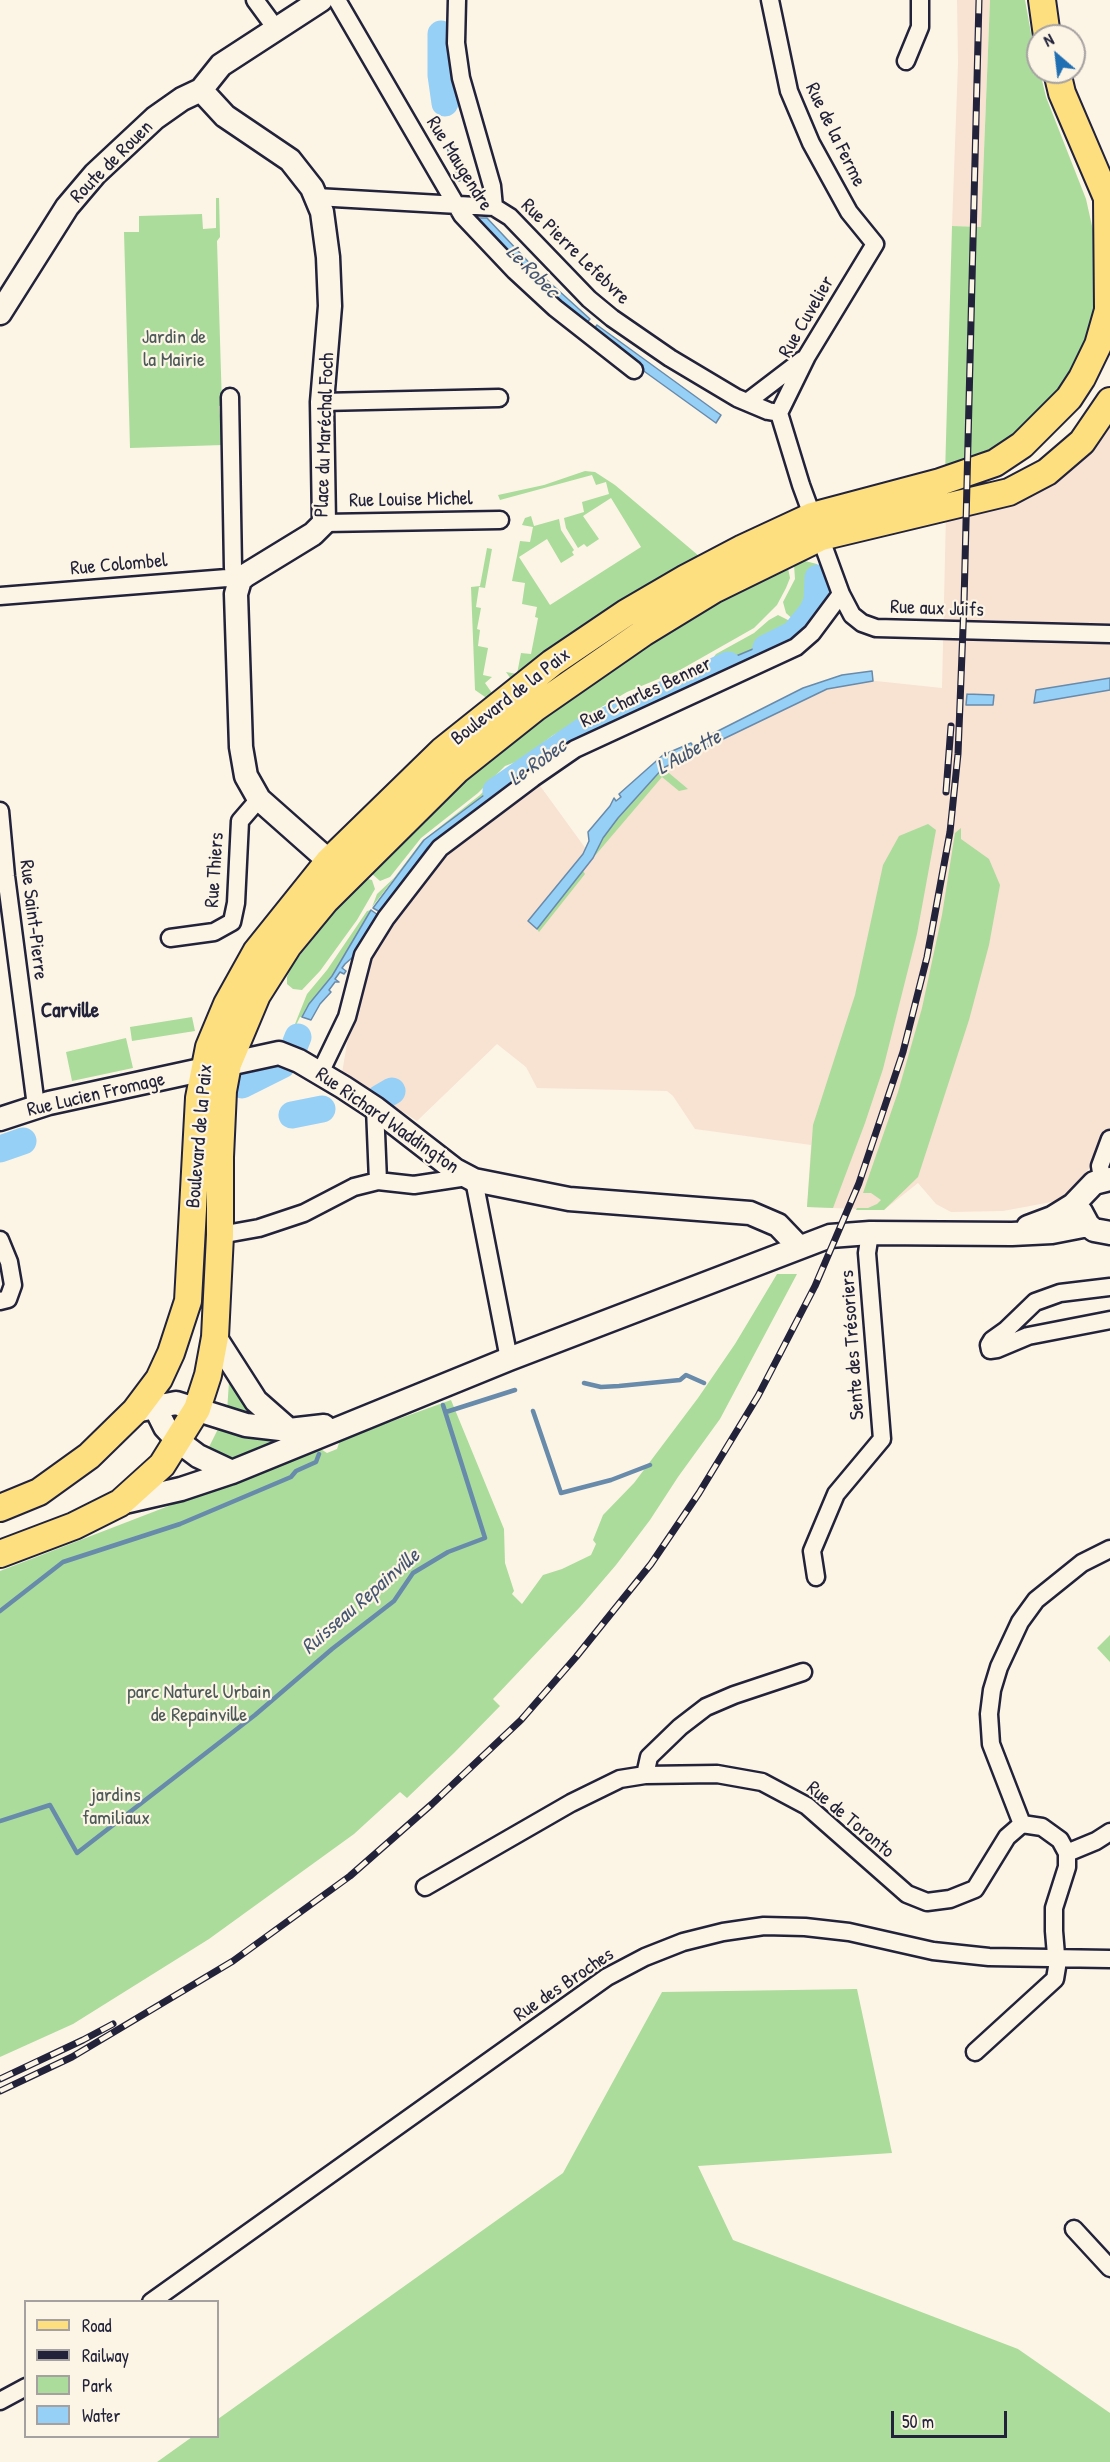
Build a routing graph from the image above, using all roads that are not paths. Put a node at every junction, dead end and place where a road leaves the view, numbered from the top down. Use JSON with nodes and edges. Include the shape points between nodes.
{"nodes":[{"id":1,"x":255,"y":0,"type":"edge"},
{"id":2,"x":321,"y":0,"type":"edge"},
{"id":3,"x":337,"y":0,"type":"edge"},
{"id":4,"x":457,"y":0,"type":"edge"},
{"id":5,"x":770,"y":0,"type":"edge"},
{"id":6,"x":920,"y":0,"type":"edge"},
{"id":7,"x":1042,"y":0,"type":"edge"},
{"id":8,"x":1045,"y":24,"type":"edge"},
{"id":9,"x":277,"y":30,"type":"junction"},
{"id":10,"x":906,"y":61,"type":"dead end"},
{"id":11,"x":1060,"y":84,"type":"edge"},
{"id":12,"x":201,"y":90,"type":"junction"},
{"id":13,"x":316,"y":197,"type":"junction"},
{"id":14,"x":1108,"y":203,"type":"edge"},
{"id":15,"x":455,"y":205,"type":"junction"},
{"id":16,"x":494,"y":207,"type":"junction"},
{"id":17,"x":874,"y":244,"type":"joint"},
{"id":18,"x":0,"y":313,"type":"edge"},
{"id":19,"x":807,"y":356,"type":"junction"},
{"id":20,"x":634,"y":370,"type":"dead end"},
{"id":21,"x":230,"y":396,"type":"dead end"},
{"id":22,"x":499,"y":398,"type":"dead end"},
{"id":23,"x":1110,"y":401,"type":"edge"},
{"id":24,"x":322,"y":402,"type":"junction"},
{"id":25,"x":747,"y":402,"type":"junction"},
{"id":26,"x":779,"y":413,"type":"junction"},
{"id":27,"x":500,"y":520,"type":"dead end"},
{"id":28,"x":324,"y":523,"type":"junction"},
{"id":29,"x":817,"y":526,"type":"junction"},
{"id":30,"x":240,"y":580,"type":"junction"},
{"id":31,"x":841,"y":594,"type":"junction"},
{"id":32,"x":0,"y":596,"type":"edge"},
{"id":33,"x":1110,"y":634,"type":"edge"},
{"id":34,"x":259,"y":799,"type":"junction"},
{"id":35,"x":0,"y":811,"type":"edge"},
{"id":36,"x":329,"y":861,"type":"junction"},
{"id":37,"x":347,"y":879,"type":"junction"},
{"id":38,"x":170,"y":938,"type":"dead end"},
{"id":39,"x":228,"y":1064,"type":"junction"},
{"id":40,"x":203,"y":1069,"type":"junction"},
{"id":41,"x":320,"y":1073,"type":"junction"},
{"id":42,"x":36,"y":1106,"type":"junction"},
{"id":43,"x":375,"y":1108,"type":"junction"},
{"id":44,"x":0,"y":1119,"type":"edge"},
{"id":45,"x":1110,"y":1139,"type":"edge"},
{"id":46,"x":470,"y":1178,"type":"junction"},
{"id":47,"x":1106,"y":1179,"type":"edge"},
{"id":48,"x":378,"y":1181,"type":"junction"},
{"id":49,"x":1083,"y":1196,"type":"junction"},
{"id":50,"x":763,"y":1218,"type":"junction"},
{"id":51,"x":1088,"y":1225,"type":"junction"},
{"id":52,"x":870,"y":1233,"type":"junction"},
{"id":53,"x":1110,"y":1233,"type":"edge"},
{"id":54,"x":1012,"y":1234,"type":"junction"},
{"id":55,"x":219,"y":1235,"type":"junction"},
{"id":56,"x":0,"y":1240,"type":"edge"},
{"id":57,"x":799,"y":1247,"type":"junction"},
{"id":58,"x":775,"y":1256,"type":"junction"},
{"id":59,"x":1110,"y":1287,"type":"edge"},
{"id":60,"x":0,"y":1301,"type":"edge"},
{"id":61,"x":1110,"y":1320,"type":"edge"},
{"id":62,"x":215,"y":1337,"type":"junction"},
{"id":63,"x":509,"y":1359,"type":"junction"},
{"id":64,"x":148,"y":1403,"type":"junction"},
{"id":65,"x":197,"y":1409,"type":"junction"},
{"id":66,"x":350,"y":1423,"type":"junction"},
{"id":67,"x":289,"y":1430,"type":"junction"},
{"id":68,"x":178,"y":1441,"type":"junction"},
{"id":69,"x":232,"y":1472,"type":"junction"},
{"id":70,"x":120,"y":1503,"type":"junction"},
{"id":71,"x":0,"y":1508,"type":"edge"},
{"id":72,"x":1110,"y":1550,"type":"edge"},
{"id":73,"x":0,"y":1554,"type":"edge"},
{"id":74,"x":816,"y":1577,"type":"dead end"},
{"id":75,"x":803,"y":1672,"type":"dead end"},
{"id":76,"x":645,"y":1775,"type":"junction"},
{"id":77,"x":1022,"y":1824,"type":"junction"},
{"id":78,"x":1110,"y":1832,"type":"edge"},
{"id":79,"x":1067,"y":1853,"type":"junction"},
{"id":80,"x":425,"y":1887,"type":"dead end"},
{"id":81,"x":1056,"y":1958,"type":"junction"},
{"id":82,"x":1110,"y":1959,"type":"edge"},
{"id":83,"x":975,"y":2052,"type":"dead end"},
{"id":84,"x":1074,"y":2229,"type":"dead end"},
{"id":85,"x":1110,"y":2268,"type":"edge"},
{"id":86,"x":153,"y":2300,"type":"edge"},
{"id":87,"x":24,"y":2388,"type":"edge"},
{"id":88,"x":0,"y":2401,"type":"edge"}],
"edges":[{"from":1,"to":9,"type":"street"},
{"from":2,"to":9,"type":"street"},
{"from":3,"to":15,"type":"street","name":"Rue Maugendre"},
{"from":4,"to":16,"type":"street","name":"Rue Pierre Lefebvre","via":[[456,43],[461,78],[492,186]]},
{"from":5,"to":17,"type":"street","name":"Rue de la Ferme","via":[[793,102],[849,212]]},
{"from":6,"to":10,"type":"street","via":[[920,27]]},
{"from":7,"to":8,"type":"main road"},
{"from":9,"to":12,"type":"street","via":[[221,65]]},
{"from":11,"to":14,"type":"main road","name":"Boulevard de la Paix"},
{"from":12,"to":13,"type":"street","name":"Place du Maréchal Foch","via":[[225,116],[290,160]]},
{"from":12,"to":18,"type":"street","name":"Route de Rouen","via":[[155,118],[95,174],[67,207]]},
{"from":13,"to":15,"type":"street"},
{"from":13,"to":24,"type":"street","name":"Place du Maréchal Foch","via":[[324,224],[330,306]]},
{"from":14,"to":29,"type":"main road","name":"Boulevard de la Paix","via":[[1108,310],[1098,345],[1082,378],[1054,415],[1022,445],[995,463]]},
{"from":15,"to":16,"type":"street"},
{"from":15,"to":20,"type":"street","name":"Rue Maugendre","via":[[534,290]]},
{"from":16,"to":25,"type":"street","name":"Rue Pierre Lefebvre","via":[[510,217],[603,311],[670,358]]},
{"from":17,"to":19,"type":"street","name":"Rue Cuvelier"},
{"from":19,"to":25,"type":"street"},
{"from":19,"to":26,"type":"street","name":"Rue Cuvelier"},
{"from":21,"to":30,"type":"street","via":[[233,567]]},
{"from":22,"to":24,"type":"street"},
{"from":23,"to":29,"type":"main road","name":"Boulevard de la Paix","via":[[1082,442],[1047,471],[1009,492]]},
{"from":24,"to":28,"type":"street","name":"Place du Maréchal Foch"},
{"from":25,"to":26,"type":"street","name":"Rue Pierre Lefebvre"},
{"from":26,"to":29,"type":"street"},
{"from":27,"to":28,"type":"street","name":"Rue Louise Michel"},
{"from":28,"to":30,"type":"street","name":"Place du Maréchal Foch"},
{"from":29,"to":31,"type":"street","name":"Rue aux Juifs"},
{"from":29,"to":36,"type":"main road","name":"Boulevard de la Paix","via":[[760,539],[626,613],[552,663],[442,751]]},
{"from":29,"to":37,"type":"main road","name":"Boulevard de la Paix","via":[[580,675],[457,770]]},
{"from":30,"to":32,"type":"street","name":"Rue Colombel","via":[[220,578]]},
{"from":30,"to":34,"type":"street","via":[[236,594],[241,747],[246,776]]},
{"from":31,"to":33,"type":"street","name":"Rue aux Juifs","via":[[852,615],[876,628]]},
{"from":31,"to":41,"type":"street","name":"Rue Charles Benner","via":[[812,633],[796,646],[575,749],[447,842],[386,918],[363,956],[347,1017]]},
{"from":34,"to":36,"type":"street"},
{"from":34,"to":38,"type":"street","name":"Rue Thiers","via":[[240,821],[232,922],[214,932]]},
{"from":35,"to":42,"type":"street","name":"Rue Saint-Pierre"},
{"from":36,"to":37,"type":"main road"},
{"from":36,"to":40,"type":"main road","name":"Boulevard de la Paix","via":[[256,952],[226,1004]]},
{"from":37,"to":39,"type":"main road","name":"Boulevard de la Paix","via":[[283,954],[257,995]]},
{"from":39,"to":40,"type":"street","name":"Rue Lucien Fromage"},
{"from":39,"to":41,"type":"street","name":"Rue Richard Waddington","via":[[279,1053]]},
{"from":39,"to":55,"type":"main road","name":"Boulevard de la Paix","via":[[223,1091]]},
{"from":40,"to":42,"type":"street","name":"Rue Lucien Fromage"},
{"from":40,"to":64,"type":"main road","name":"Boulevard de la Paix","via":[[188,1301],[171,1353]]},
{"from":41,"to":43,"type":"street","name":"Rue Richard Waddington"},
{"from":42,"to":44,"type":"street","name":"Rue Lucien Fromage"},
{"from":43,"to":46,"type":"street","name":"Rue Richard Waddington"},
{"from":43,"to":48,"type":"street"},
{"from":45,"to":47,"type":"street","via":[[1100,1166]]},
{"from":46,"to":48,"type":"street","via":[[414,1185]]},
{"from":46,"to":50,"type":"street","name":"Rue Richard Waddington","via":[[569,1198],[750,1213]]},
{"from":46,"to":63,"type":"street"},
{"from":47,"to":49,"type":"street","via":[[1087,1188]]},
{"from":48,"to":55,"type":"street","via":[[354,1187],[304,1213],[259,1228]]},
{"from":49,"to":51,"type":"street","via":[[1081,1211]]},
{"from":49,"to":54,"type":"street","via":[[1052,1218]]},
{"from":50,"to":57,"type":"street","name":"Rue Richard Waddington","via":[[778,1225]]},
{"from":50,"to":58,"type":"street"},
{"from":51,"to":53,"type":"street","via":[[1101,1233]]},
{"from":51,"to":54,"type":"street"},
{"from":52,"to":54,"type":"street"},
{"from":52,"to":57,"type":"street","via":[[830,1236]]},
{"from":52,"to":74,"type":"street","name":"Sente des Trésoriers","via":[[867,1253],[882,1440],[836,1494],[812,1551]]},
{"from":55,"to":62,"type":"main road","name":"Boulevard de la Paix"},
{"from":56,"to":60,"type":"street","via":[[13,1285],[8,1299]]},
{"from":57,"to":58,"type":"street"},
{"from":58,"to":63,"type":"street"},
{"from":59,"to":61,"type":"street","via":[[1060,1293],[1035,1302],[992,1340],[990,1350],[1028,1336]]},
{"from":62,"to":65,"type":"main road","name":"Boulevard de la Paix"},
{"from":62,"to":67,"type":"street","via":[[256,1401]]},
{"from":63,"to":66,"type":"street"},
{"from":64,"to":65,"type":"street","via":[[176,1403]]},
{"from":64,"to":68,"type":"street"},
{"from":64,"to":71,"type":"main road","name":"Boulevard de la Paix","via":[[81,1462],[39,1492]]},
{"from":65,"to":67,"type":"street","via":[[246,1425]]},
{"from":65,"to":68,"type":"main road","name":"Boulevard de la Paix"},
{"from":66,"to":67,"type":"street"},
{"from":66,"to":69,"type":"street"},
{"from":68,"to":69,"type":"street","via":[[198,1456]]},
{"from":68,"to":70,"type":"main road","name":"Boulevard de la Paix","via":[[158,1470]]},
{"from":69,"to":70,"type":"street"},
{"from":70,"to":73,"type":"main road","name":"Boulevard de la Paix","via":[[74,1526]]},
{"from":72,"to":77,"type":"street","via":[[1082,1563],[1036,1600],[1020,1622],[999,1667],[989,1714],[991,1744]]},
{"from":75,"to":76,"type":"street","via":[[706,1707],[649,1757]]},
{"from":76,"to":77,"type":"street","name":"Rue de Toronto","via":[[717,1774],[762,1782],[807,1806],[907,1894],[927,1902],[950,1899],[975,1889],[1007,1837]]},
{"from":76,"to":80,"type":"street","name":"Rue de Toronto","via":[[620,1779],[571,1803]]},
{"from":77,"to":79,"type":"street","via":[[1042,1827],[1060,1840]]},
{"from":78,"to":79,"type":"street"},
{"from":79,"to":81,"type":"street","via":[[1067,1867],[1054,1908]]},
{"from":81,"to":82,"type":"street","name":"Rue des Broches"},
{"from":81,"to":83,"type":"street","via":[[1055,1979]]},
{"from":81,"to":86,"type":"street","name":"Rue des Broches","via":[[989,1958],[805,1927],[764,1926],[683,1942],[607,1977]]},
{"from":84,"to":85,"type":"street"},
{"from":87,"to":88,"type":"street"}]}
